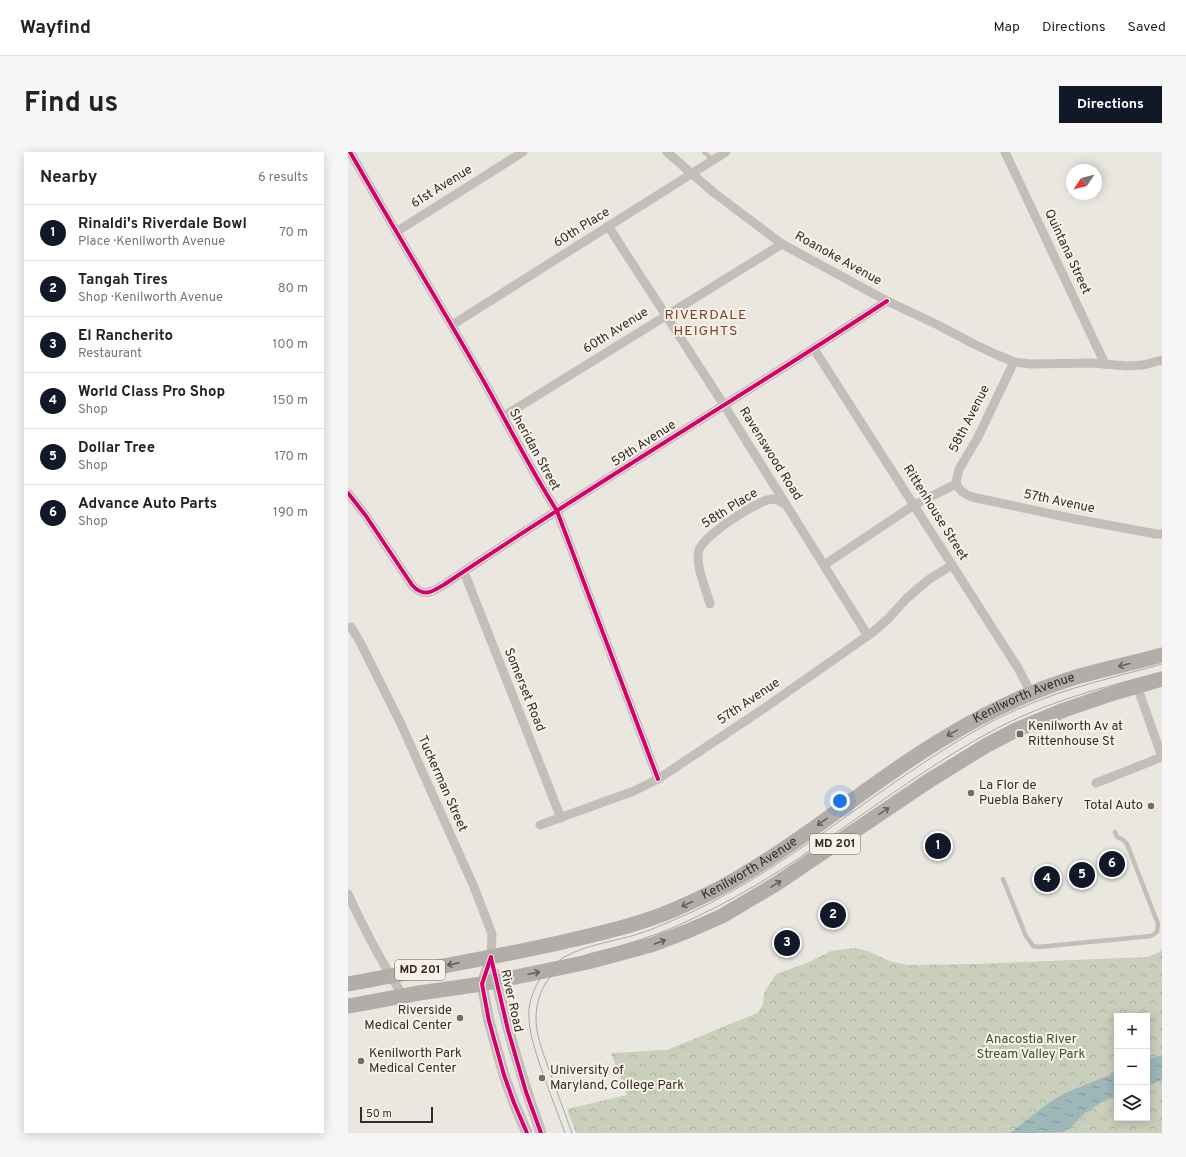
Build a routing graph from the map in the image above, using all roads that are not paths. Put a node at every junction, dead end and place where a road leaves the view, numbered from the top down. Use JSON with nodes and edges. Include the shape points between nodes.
{"nodes":[{"id":1,"x":350,"y":152,"type":"edge"},
{"id":2,"x":523,"y":152,"type":"edge"},
{"id":3,"x":667,"y":152,"type":"edge"},
{"id":4,"x":704,"y":152,"type":"edge"},
{"id":5,"x":726,"y":152,"type":"edge"},
{"id":6,"x":1005,"y":152,"type":"edge"},
{"id":7,"x":713,"y":160,"type":"junction"},
{"id":8,"x":691,"y":174,"type":"junction"},
{"id":9,"x":608,"y":226,"type":"junction"},
{"id":10,"x":396,"y":232,"type":"junction"},
{"id":11,"x":782,"y":244,"type":"junction"},
{"id":12,"x":887,"y":301,"type":"junction"},
{"id":13,"x":666,"y":315,"type":"junction"},
{"id":14,"x":452,"y":324,"type":"junction"},
{"id":15,"x":814,"y":349,"type":"junction"},
{"id":16,"x":1162,"y":360,"type":"edge"},
{"id":17,"x":1014,"y":362,"type":"junction"},
{"id":18,"x":1105,"y":364,"type":"junction"},
{"id":19,"x":724,"y":405,"type":"junction"},
{"id":20,"x":504,"y":416,"type":"junction"},
{"id":21,"x":956,"y":484,"type":"junction"},
{"id":22,"x":348,"y":493,"type":"edge"},
{"id":23,"x":914,"y":505,"type":"junction"},
{"id":24,"x":787,"y":506,"type":"junction"},
{"id":25,"x":557,"y":511,"type":"junction"},
{"id":26,"x":1162,"y":534,"type":"edge"},
{"id":27,"x":824,"y":565,"type":"junction"},
{"id":28,"x":952,"y":565,"type":"junction"},
{"id":29,"x":464,"y":572,"type":"junction"},
{"id":30,"x":710,"y":604,"type":"dead end"},
{"id":31,"x":351,"y":627,"type":"dead end"},
{"id":32,"x":868,"y":636,"type":"junction"},
{"id":33,"x":1162,"y":655,"type":"edge"},
{"id":34,"x":1162,"y":679,"type":"edge"},
{"id":35,"x":1137,"y":686,"type":"junction"},
{"id":36,"x":1030,"y":693,"type":"junction"},
{"id":37,"x":1162,"y":757,"type":"edge"},
{"id":38,"x":658,"y":779,"type":"junction"},
{"id":39,"x":1096,"y":783,"type":"dead end"},
{"id":40,"x":561,"y":818,"type":"junction"},
{"id":41,"x":540,"y":825,"type":"dead end"},
{"id":42,"x":1115,"y":832,"type":"dead end"},
{"id":43,"x":1003,"y":879,"type":"dead end"},
{"id":44,"x":348,"y":894,"type":"edge"},
{"id":45,"x":491,"y":957,"type":"junction"},
{"id":46,"x":390,"y":976,"type":"junction"},
{"id":47,"x":489,"y":982,"type":"junction"},
{"id":48,"x":348,"y":984,"type":"edge"},
{"id":49,"x":403,"y":996,"type":"junction"},
{"id":50,"x":348,"y":1006,"type":"edge"},
{"id":51,"x":527,"y":1133,"type":"edge"},
{"id":52,"x":541,"y":1133,"type":"edge"}],
"edges":[{"from":1,"to":10,"type":"street","name":"Sheridan Street"},
{"from":2,"to":10,"type":"street","name":"61st Avenue"},
{"from":3,"to":8,"type":"street","name":"Roanoke Avenue"},
{"from":4,"to":7,"type":"lane"},
{"from":5,"to":7,"type":"street","name":"60th Place"},
{"from":6,"to":18,"type":"street","name":"Quintana Street"},
{"from":7,"to":8,"type":"street","name":"60th Place"},
{"from":8,"to":9,"type":"street","name":"60th Place"},
{"from":8,"to":11,"type":"street","name":"Roanoke Avenue"},
{"from":9,"to":13,"type":"street","name":"Ravenswood Road"},
{"from":9,"to":14,"type":"street","name":"60th Place"},
{"from":10,"to":14,"type":"street","name":"Sheridan Street"},
{"from":11,"to":12,"type":"street","name":"Roanoke Avenue"},
{"from":11,"to":13,"type":"street","name":"60th Avenue"},
{"from":12,"to":15,"type":"street","name":"59th Avenue"},
{"from":12,"to":17,"type":"street","name":"Roanoke Avenue"},
{"from":13,"to":19,"type":"street","name":"Ravenswood Road"},
{"from":13,"to":20,"type":"street","name":"60th Avenue"},
{"from":14,"to":20,"type":"street","name":"Sheridan Street"},
{"from":15,"to":19,"type":"street","name":"59th Avenue"},
{"from":15,"to":23,"type":"street","name":"Rittenhouse Street"},
{"from":16,"to":18,"type":"street","via":[[1138,365]]},
{"from":17,"to":18,"type":"street"},
{"from":17,"to":21,"type":"street","name":"58th Avenue","via":[[977,439],[959,469]]},
{"from":19,"to":24,"type":"street","name":"Ravenswood Road"},
{"from":19,"to":25,"type":"street","name":"59th Avenue"},
{"from":20,"to":25,"type":"street","name":"Sheridan Street"},
{"from":21,"to":23,"type":"street"},
{"from":21,"to":26,"type":"street","name":"57th Avenue","via":[[972,497]]},
{"from":22,"to":29,"type":"street","name":"59th Avenue","via":[[418,591],[428,593]]},
{"from":23,"to":27,"type":"street"},
{"from":23,"to":28,"type":"street","name":"Rittenhouse Street"},
{"from":24,"to":27,"type":"street","name":"Ravenswood Road"},
{"from":24,"to":30,"type":"street","name":"58th Place","via":[[776,499],[765,500],[726,524],[703,543],[699,550],[699,565]]},
{"from":25,"to":29,"type":"street","name":"59th Avenue"},
{"from":25,"to":38,"type":"street","name":"Sheridan Street"},
{"from":27,"to":32,"type":"street","name":"Ravenswood Road"},
{"from":28,"to":32,"type":"street","name":"57th Avenue","via":[[928,580]]},
{"from":28,"to":36,"type":"street","name":"Rittenhouse Street","via":[[1018,668]]},
{"from":29,"to":40,"type":"street","name":"Somerset Road"},
{"from":31,"to":45,"type":"street","name":"Tuckerman Street","via":[[402,724],[474,888],[492,934]]},
{"from":32,"to":38,"type":"street","name":"57th Avenue"},
{"from":33,"to":36,"type":"main road","name":"Kenilworth Avenue","number":"MD 201","one_way":true,"via":[[1066,680]]},
{"from":34,"to":35,"type":"main road","name":"Kenilworth Avenue","number":"MD 201"},
{"from":35,"to":37,"type":"street"},
{"from":47,"to":35,"type":"main road","name":"Kenilworth Avenue","number":"MD 201","one_way":true,"via":[[651,946],[722,916],[776,884],[986,745],[1064,710]]},
{"from":36,"to":45,"type":"main road","name":"Kenilworth Avenue","number":"MD 201","one_way":true,"via":[[944,738],[769,859],[686,905],[621,929]]},
{"from":37,"to":39,"type":"street"},
{"from":38,"to":40,"type":"street","name":"57th Avenue","via":[[634,791]]},
{"from":40,"to":41,"type":"street","name":"57th Avenue"},
{"from":42,"to":43,"type":"lane","via":[[1117,837],[1127,844],[1158,924],[1157,932],[1151,936],[1033,946],[1026,936]]},
{"from":44,"to":46,"type":"street"},
{"from":45,"to":46,"type":"main road","name":"Kenilworth Avenue","number":"MD 201","one_way":true},
{"from":45,"to":47,"type":"street","name":"River Road"},
{"from":46,"to":48,"type":"main road","name":"Kenilworth Avenue","number":"MD 201"},
{"from":46,"to":49,"type":"street"},
{"from":47,"to":49,"type":"main road","name":"Kenilworth Avenue","number":"MD 201"},
{"from":47,"to":51,"type":"street","name":"River Road","via":[[489,1021],[504,1075]]},
{"from":47,"to":52,"type":"street","name":"River Road","via":[[502,1008],[517,1063]]},
{"from":49,"to":50,"type":"main road","name":"Kenilworth Avenue","number":"MD 201"}]}
